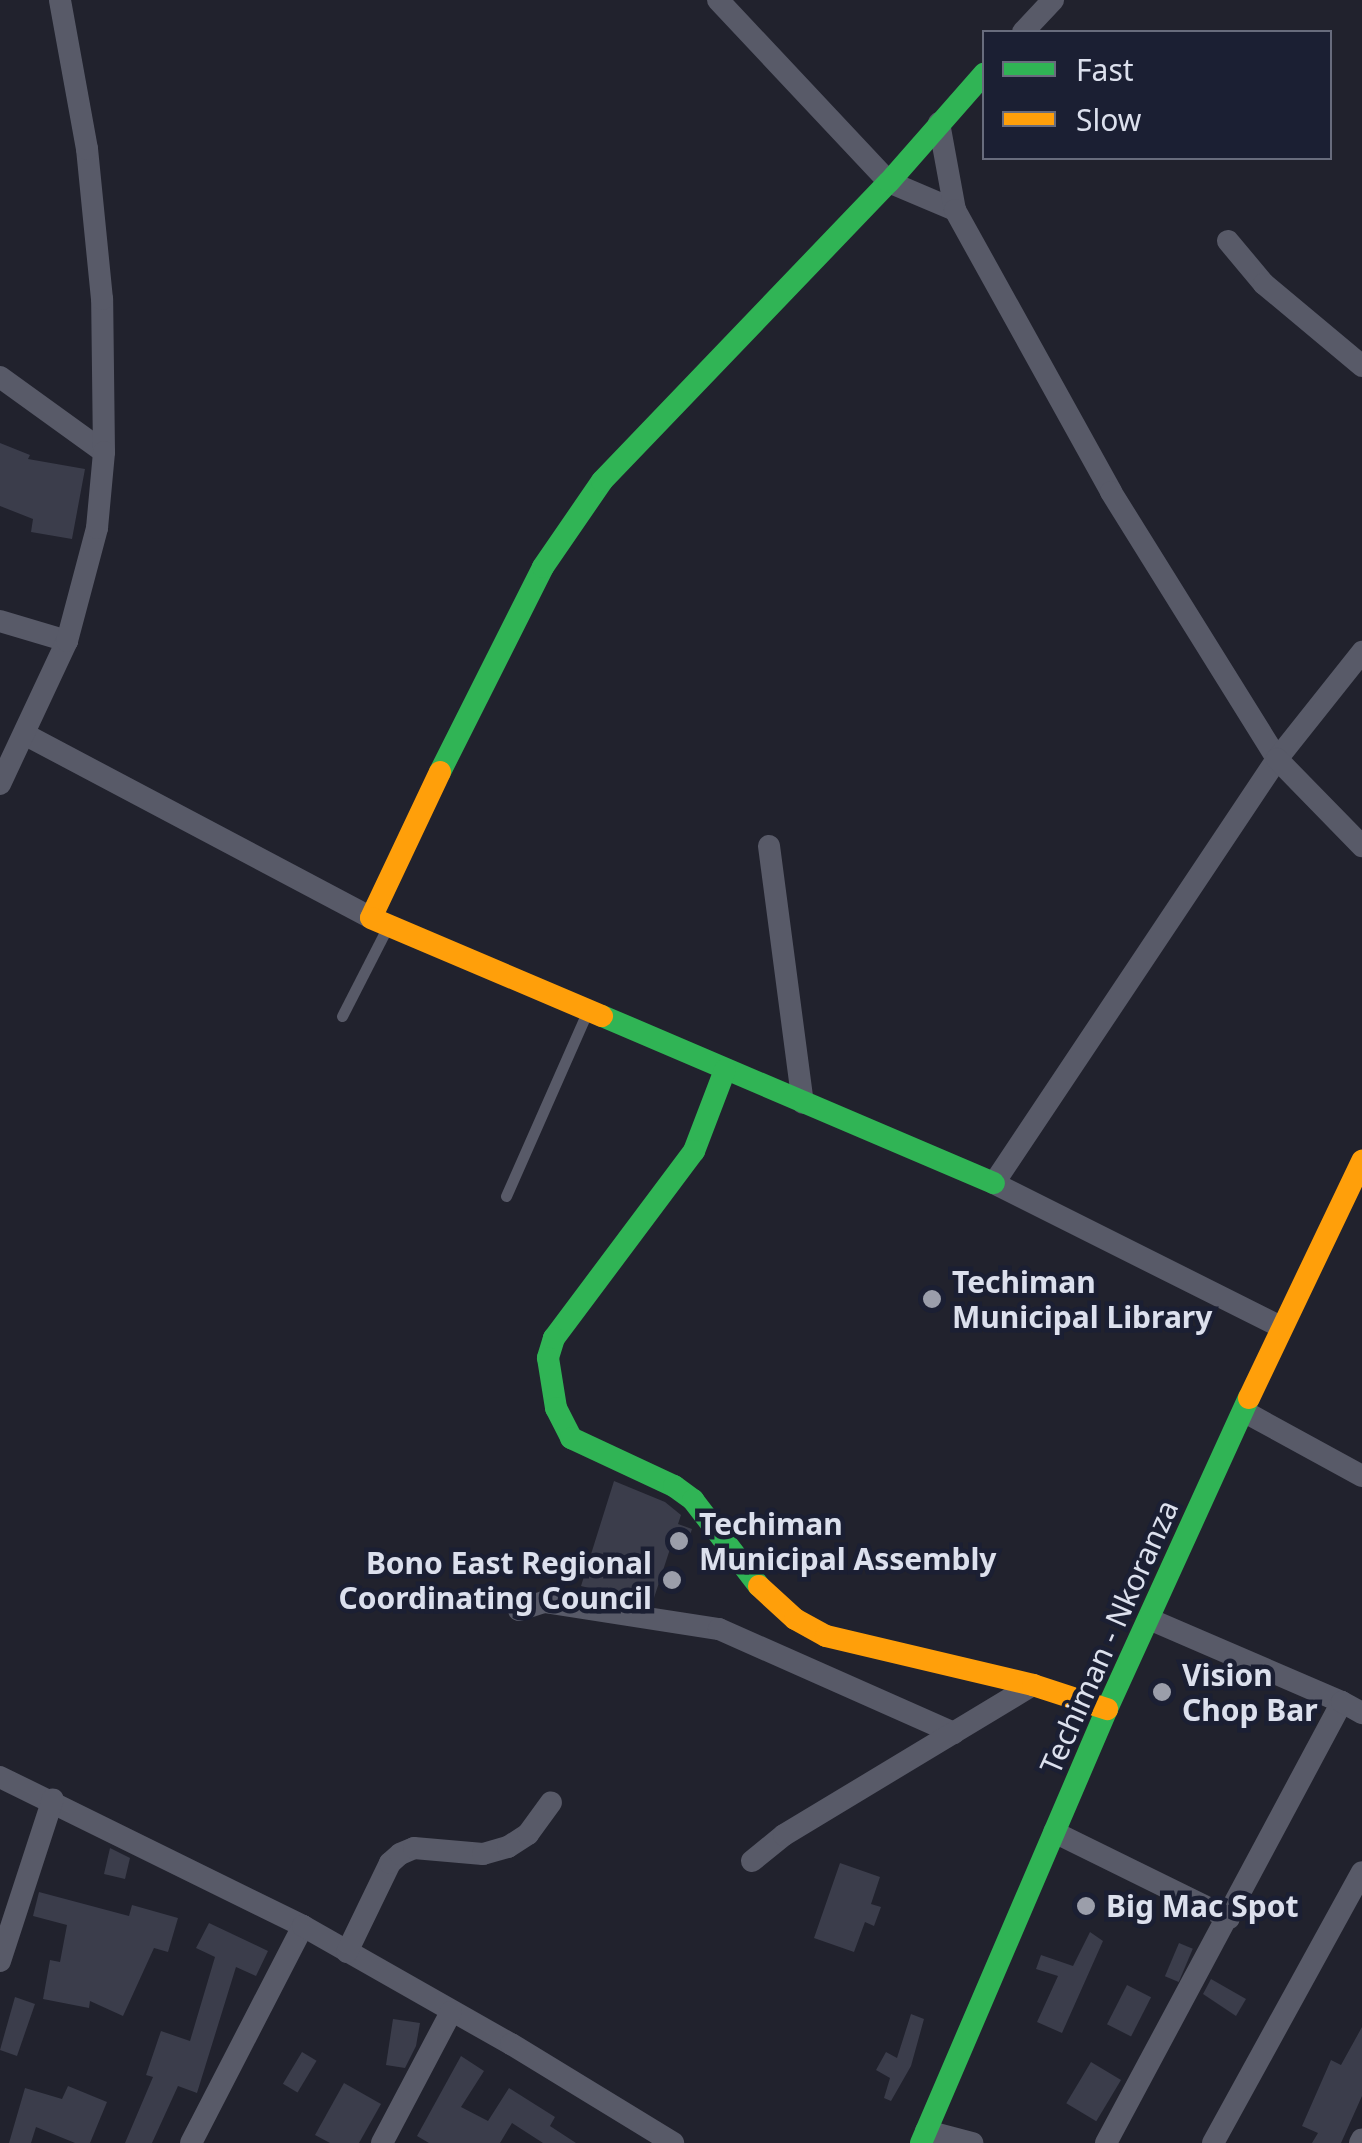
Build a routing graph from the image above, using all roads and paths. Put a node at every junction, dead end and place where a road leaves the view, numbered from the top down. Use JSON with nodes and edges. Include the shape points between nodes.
{"nodes":[{"id":1,"x":60,"y":0,"type":"edge"},
{"id":2,"x":718,"y":0,"type":"edge"},
{"id":3,"x":1053,"y":0,"type":"edge"},
{"id":4,"x":1025,"y":30,"type":"edge"},
{"id":5,"x":982,"y":76,"type":"edge"},
{"id":6,"x":939,"y":123,"type":"junction"},
{"id":7,"x":889,"y":182,"type":"junction"},
{"id":8,"x":955,"y":210,"type":"junction"},
{"id":9,"x":1228,"y":241,"type":"dead end"},
{"id":10,"x":1362,"y":366,"type":"edge"},
{"id":11,"x":0,"y":378,"type":"edge"},
{"id":12,"x":104,"y":452,"type":"junction"},
{"id":13,"x":0,"y":621,"type":"edge"},
{"id":14,"x":67,"y":641,"type":"junction"},
{"id":15,"x":1362,"y":652,"type":"edge"},
{"id":16,"x":26,"y":735,"type":"junction"},
{"id":17,"x":1276,"y":758,"type":"junction"},
{"id":18,"x":0,"y":784,"type":"edge"},
{"id":19,"x":768,"y":846,"type":"dead end"},
{"id":20,"x":1362,"y":846,"type":"edge"},
{"id":21,"x":379,"y":922,"type":"junction"},
{"id":22,"x":587,"y":1011,"type":"junction"},
{"id":23,"x":342,"y":1016,"type":"dead end"},
{"id":24,"x":725,"y":1070,"type":"junction"},
{"id":25,"x":804,"y":1103,"type":"junction"},
{"id":26,"x":1362,"y":1162,"type":"edge"},
{"id":27,"x":994,"y":1183,"type":"junction"},
{"id":28,"x":506,"y":1196,"type":"dead end"},
{"id":29,"x":1281,"y":1327,"type":"junction"},
{"id":30,"x":1244,"y":1412,"type":"junction"},
{"id":31,"x":1362,"y":1476,"type":"edge"},
{"id":32,"x":519,"y":1610,"type":"dead end"},
{"id":33,"x":1149,"y":1619,"type":"junction"},
{"id":34,"x":1034,"y":1684,"type":"junction"},
{"id":35,"x":1352,"y":1708,"type":"edge"},
{"id":36,"x":1107,"y":1709,"type":"junction"},
{"id":37,"x":954,"y":1733,"type":"junction"},
{"id":38,"x":0,"y":1777,"type":"edge"},
{"id":39,"x":53,"y":1799,"type":"junction"},
{"id":40,"x":552,"y":1802,"type":"dead end"},
{"id":41,"x":1054,"y":1832,"type":"junction"},
{"id":42,"x":752,"y":1861,"type":"dead end"},
{"id":43,"x":1362,"y":1872,"type":"edge"},
{"id":44,"x":1229,"y":1918,"type":"junction"},
{"id":45,"x":303,"y":1926,"type":"junction"},
{"id":46,"x":348,"y":1952,"type":"junction"},
{"id":47,"x":0,"y":1961,"type":"edge"},
{"id":48,"x":451,"y":2012,"type":"junction"},
{"id":49,"x":641,"y":2134,"type":"edge"},
{"id":50,"x":924,"y":2137,"type":"edge"},
{"id":51,"x":192,"y":2143,"type":"edge"},
{"id":52,"x":382,"y":2143,"type":"edge"},
{"id":53,"x":673,"y":2143,"type":"edge"},
{"id":54,"x":972,"y":2143,"type":"edge"},
{"id":55,"x":1106,"y":2143,"type":"edge"},
{"id":56,"x":1213,"y":2143,"type":"edge"}],
"edges":[{"from":1,"to":12,"type":"street","via":[[89,168],[102,300]]},
{"from":2,"to":7,"type":"street"},
{"from":3,"to":4,"type":"street"},
{"from":5,"to":6,"type":"street"},
{"from":6,"to":7,"type":"street"},
{"from":6,"to":8,"type":"street"},
{"from":7,"to":8,"type":"street"},
{"from":7,"to":21,"type":"street","via":[[602,481],[543,567],[470,708]]},
{"from":8,"to":17,"type":"street","via":[[1111,492]]},
{"from":9,"to":10,"type":"street","via":[[1264,284]]},
{"from":11,"to":12,"type":"street"},
{"from":12,"to":14,"type":"street","via":[[96,528]]},
{"from":13,"to":14,"type":"street"},
{"from":14,"to":16,"type":"street"},
{"from":15,"to":17,"type":"street"},
{"from":16,"to":18,"type":"street"},
{"from":16,"to":21,"type":"street"},
{"from":17,"to":20,"type":"street"},
{"from":17,"to":27,"type":"street"},
{"from":19,"to":25,"type":"street"},
{"from":21,"to":22,"type":"street"},
{"from":21,"to":23,"type":"lane"},
{"from":22,"to":24,"type":"street"},
{"from":22,"to":28,"type":"lane"},
{"from":24,"to":25,"type":"street"},
{"from":24,"to":34,"type":"street","via":[[694,1151],[554,1338],[550,1381],[571,1438],[693,1500],[759,1586],[826,1636]]},
{"from":25,"to":27,"type":"street"},
{"from":26,"to":29,"type":"street","name":"Techiman - Nkoranza"},
{"from":27,"to":29,"type":"street"},
{"from":29,"to":30,"type":"street","name":"Techiman - Nkoranza"},
{"from":30,"to":31,"type":"street"},
{"from":30,"to":33,"type":"street","name":"Techiman - Nkoranza"},
{"from":32,"to":37,"type":"street","via":[[544,1602],[719,1630]]},
{"from":33,"to":35,"type":"street"},
{"from":33,"to":36,"type":"street","name":"Techiman - Nkoranza"},
{"from":34,"to":36,"type":"street"},
{"from":34,"to":37,"type":"street"},
{"from":35,"to":44,"type":"street"},
{"from":36,"to":41,"type":"street","name":"Techiman - Nkoranza"},
{"from":37,"to":42,"type":"street"},
{"from":38,"to":39,"type":"street"},
{"from":39,"to":45,"type":"street"},
{"from":39,"to":47,"type":"street"},
{"from":40,"to":46,"type":"street","via":[[528,1834],[508,1847],[483,1854],[414,1848],[400,1854],[390,1862]]},
{"from":41,"to":44,"type":"street"},
{"from":41,"to":50,"type":"street","name":"Techiman - Nkoranza"},
{"from":43,"to":56,"type":"street"},
{"from":44,"to":55,"type":"street"},
{"from":45,"to":46,"type":"street"},
{"from":45,"to":51,"type":"street"},
{"from":46,"to":48,"type":"street"},
{"from":48,"to":49,"type":"street"},
{"from":48,"to":52,"type":"street"},
{"from":49,"to":53,"type":"street"},
{"from":50,"to":54,"type":"street"}]}
